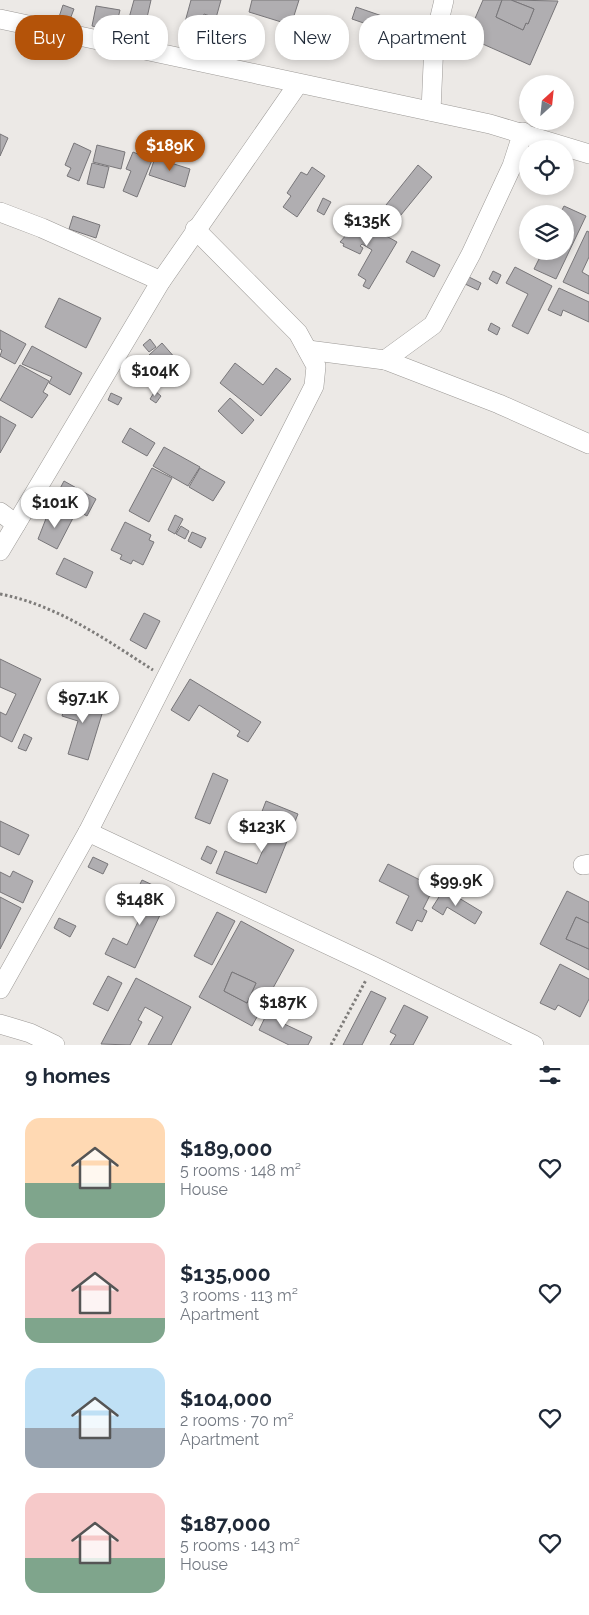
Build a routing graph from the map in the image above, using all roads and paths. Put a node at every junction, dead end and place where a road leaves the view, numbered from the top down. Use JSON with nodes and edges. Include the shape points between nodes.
{"nodes":[{"id":1,"x":444,"y":0,"type":"edge"},
{"id":2,"x":0,"y":20,"type":"edge"},
{"id":3,"x":298,"y":84,"type":"junction"},
{"id":4,"x":432,"y":111,"type":"junction"},
{"id":5,"x":523,"y":132,"type":"junction"},
{"id":6,"x":589,"y":154,"type":"edge"},
{"id":7,"x":0,"y":212,"type":"edge"},
{"id":8,"x":195,"y":229,"type":"junction"},
{"id":9,"x":161,"y":281,"type":"junction"},
{"id":10,"x":308,"y":350,"type":"junction"},
{"id":11,"x":385,"y":360,"type":"junction"},
{"id":12,"x":589,"y":444,"type":"edge"},
{"id":13,"x":0,"y":512,"type":"edge"},
{"id":14,"x":16,"y":524,"type":"junction"},
{"id":15,"x":0,"y":551,"type":"edge"},
{"id":16,"x":0,"y":594,"type":"edge"},
{"id":17,"x":167,"y":680,"type":"junction"},
{"id":18,"x":88,"y":832,"type":"junction"},
{"id":19,"x":374,"y":966,"type":"junction"},
{"id":20,"x":0,"y":989,"type":"edge"},
{"id":21,"x":0,"y":1024,"type":"edge"},
{"id":22,"x":55,"y":1045,"type":"edge"},
{"id":23,"x":331,"y":1045,"type":"edge"},
{"id":24,"x":534,"y":1045,"type":"edge"}],
"edges":[{"from":1,"to":4,"type":"street","via":[[434,42]]},
{"from":2,"to":3,"type":"street"},
{"from":3,"to":4,"type":"street"},
{"from":3,"to":8,"type":"street"},
{"from":4,"to":5,"type":"street"},
{"from":5,"to":6,"type":"street"},
{"from":5,"to":11,"type":"street","via":[[512,166],[433,325]]},
{"from":7,"to":9,"type":"street"},
{"from":8,"to":9,"type":"street"},
{"from":8,"to":10,"type":"street","via":[[298,333]]},
{"from":9,"to":14,"type":"street"},
{"from":10,"to":11,"type":"street"},
{"from":10,"to":17,"type":"street","via":[[316,366],[314,386]]},
{"from":11,"to":12,"type":"street","via":[[499,404]]},
{"from":13,"to":14,"type":"street"},
{"from":14,"to":15,"type":"street"},
{"from":16,"to":17,"type":"path","via":[[61,615],[92,630]]},
{"from":17,"to":18,"type":"street"},
{"from":18,"to":19,"type":"street"},
{"from":18,"to":20,"type":"street"},
{"from":19,"to":23,"type":"path"},
{"from":19,"to":24,"type":"street"},
{"from":21,"to":22,"type":"street"}]}
